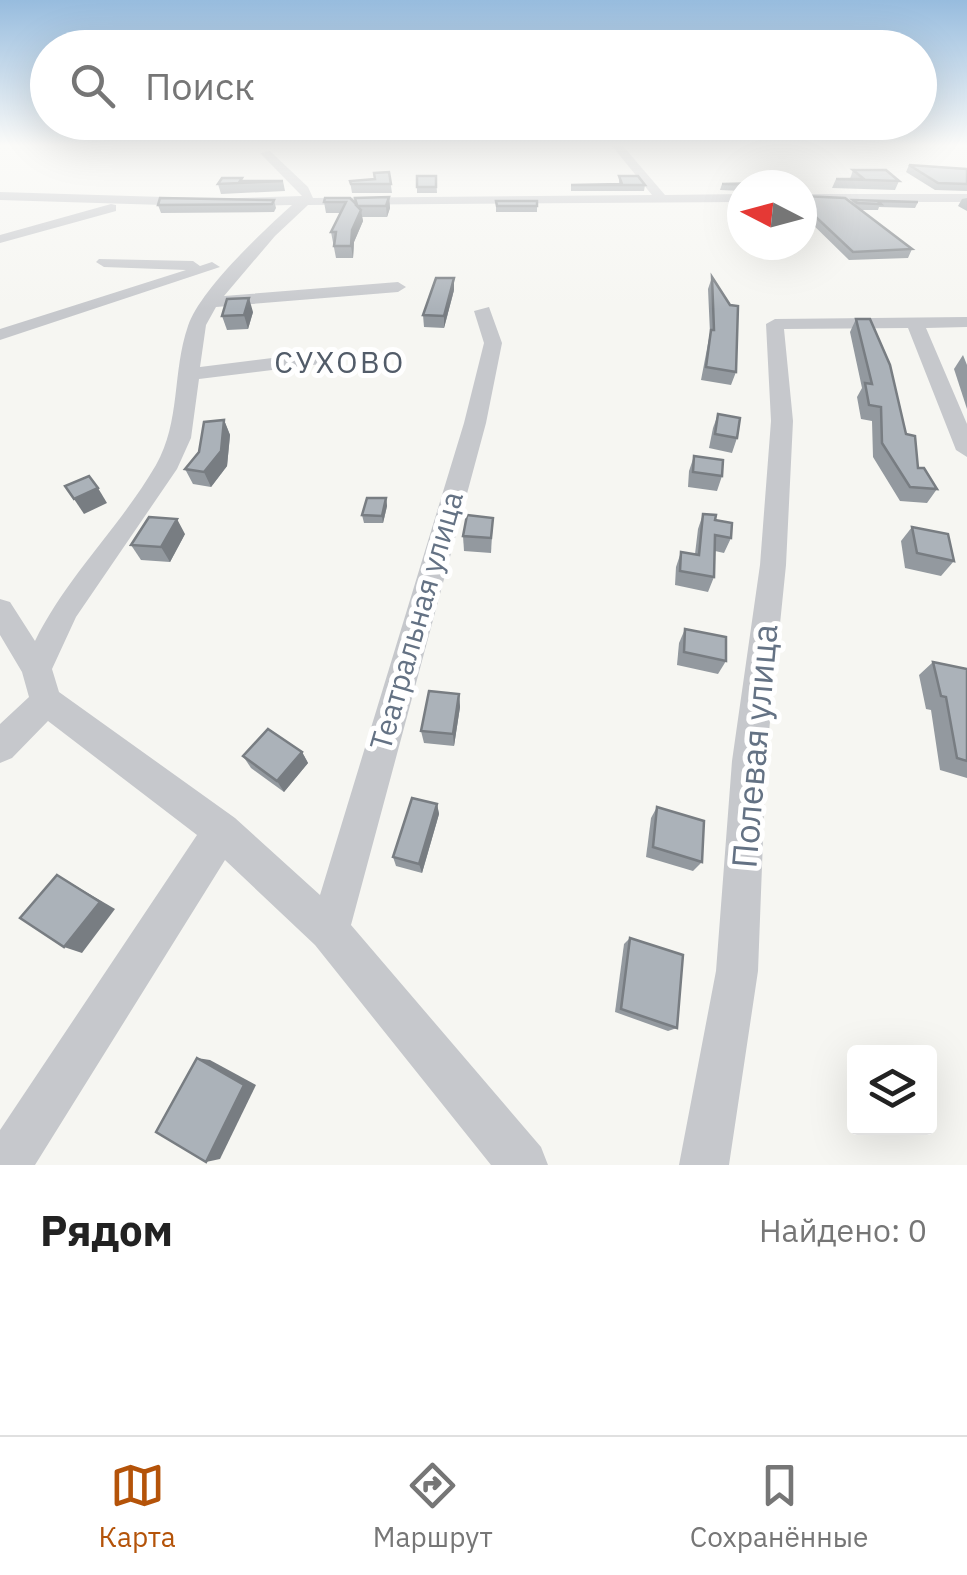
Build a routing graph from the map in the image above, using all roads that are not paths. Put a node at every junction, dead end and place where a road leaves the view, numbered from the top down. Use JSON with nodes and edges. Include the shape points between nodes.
{"nodes":[{"id":1,"x":120,"y":200,"type":"edge"},
{"id":2,"x":450,"y":200,"type":"edge"},
{"id":3,"x":137,"y":201,"type":"junction"},
{"id":4,"x":210,"y":202,"type":"edge"},
{"id":5,"x":229,"y":202,"type":"edge"},
{"id":6,"x":304,"y":202,"type":"junction"},
{"id":7,"x":0,"y":240,"type":"edge"},
{"id":8,"x":104,"y":262,"type":"dead end"},
{"id":9,"x":212,"y":267,"type":"junction"},
{"id":10,"x":239,"y":268,"type":"junction"},
{"id":11,"x":398,"y":287,"type":"dead end"},
{"id":12,"x":210,"y":302,"type":"junction"},
{"id":13,"x":483,"y":311,"type":"dead end"},
{"id":14,"x":967,"y":322,"type":"edge"},
{"id":15,"x":916,"y":325,"type":"junction"},
{"id":16,"x":0,"y":335,"type":"edge"},
{"id":17,"x":321,"y":358,"type":"dead end"},
{"id":18,"x":188,"y":374,"type":"junction"},
{"id":19,"x":967,"y":450,"type":"edge"},
{"id":20,"x":0,"y":610,"type":"edge"},
{"id":21,"x":41,"y":685,"type":"junction"},
{"id":22,"x":0,"y":748,"type":"edge"},
{"id":23,"x":222,"y":831,"type":"junction"},
{"id":24,"x":328,"y":931,"type":"junction"},
{"id":25,"x":6,"y":1165,"type":"edge"},
{"id":26,"x":523,"y":1165,"type":"edge"},
{"id":27,"x":704,"y":1165,"type":"edge"}],
"edges":[{"from":1,"to":3,"type":"street"},
{"from":2,"to":6,"type":"street"},
{"from":3,"to":4,"type":"street"},
{"from":3,"to":7,"type":"street"},
{"from":5,"to":6,"type":"street"},
{"from":6,"to":10,"type":"street"},
{"from":8,"to":9,"type":"street"},
{"from":9,"to":10,"type":"street"},
{"from":9,"to":16,"type":"street"},
{"from":10,"to":12,"type":"street"},
{"from":11,"to":12,"type":"street"},
{"from":12,"to":18,"type":"street","via":[[197,325]]},
{"from":13,"to":24,"type":"street","name":"Театральная улица","via":[[493,343],[475,423]]},
{"from":14,"to":15,"type":"street"},
{"from":15,"to":19,"type":"street"},
{"from":15,"to":27,"type":"street","name":"Полевая улица","via":[[775,324],[782,420],[772,565],[749,761],[737,971]]},
{"from":17,"to":18,"type":"street"},
{"from":18,"to":21,"type":"street","via":[[180,438],[64,611]]},
{"from":20,"to":21,"type":"street"},
{"from":21,"to":22,"type":"street"},
{"from":21,"to":23,"type":"street"},
{"from":23,"to":24,"type":"street"},
{"from":23,"to":25,"type":"street"},
{"from":24,"to":26,"type":"street"}]}
